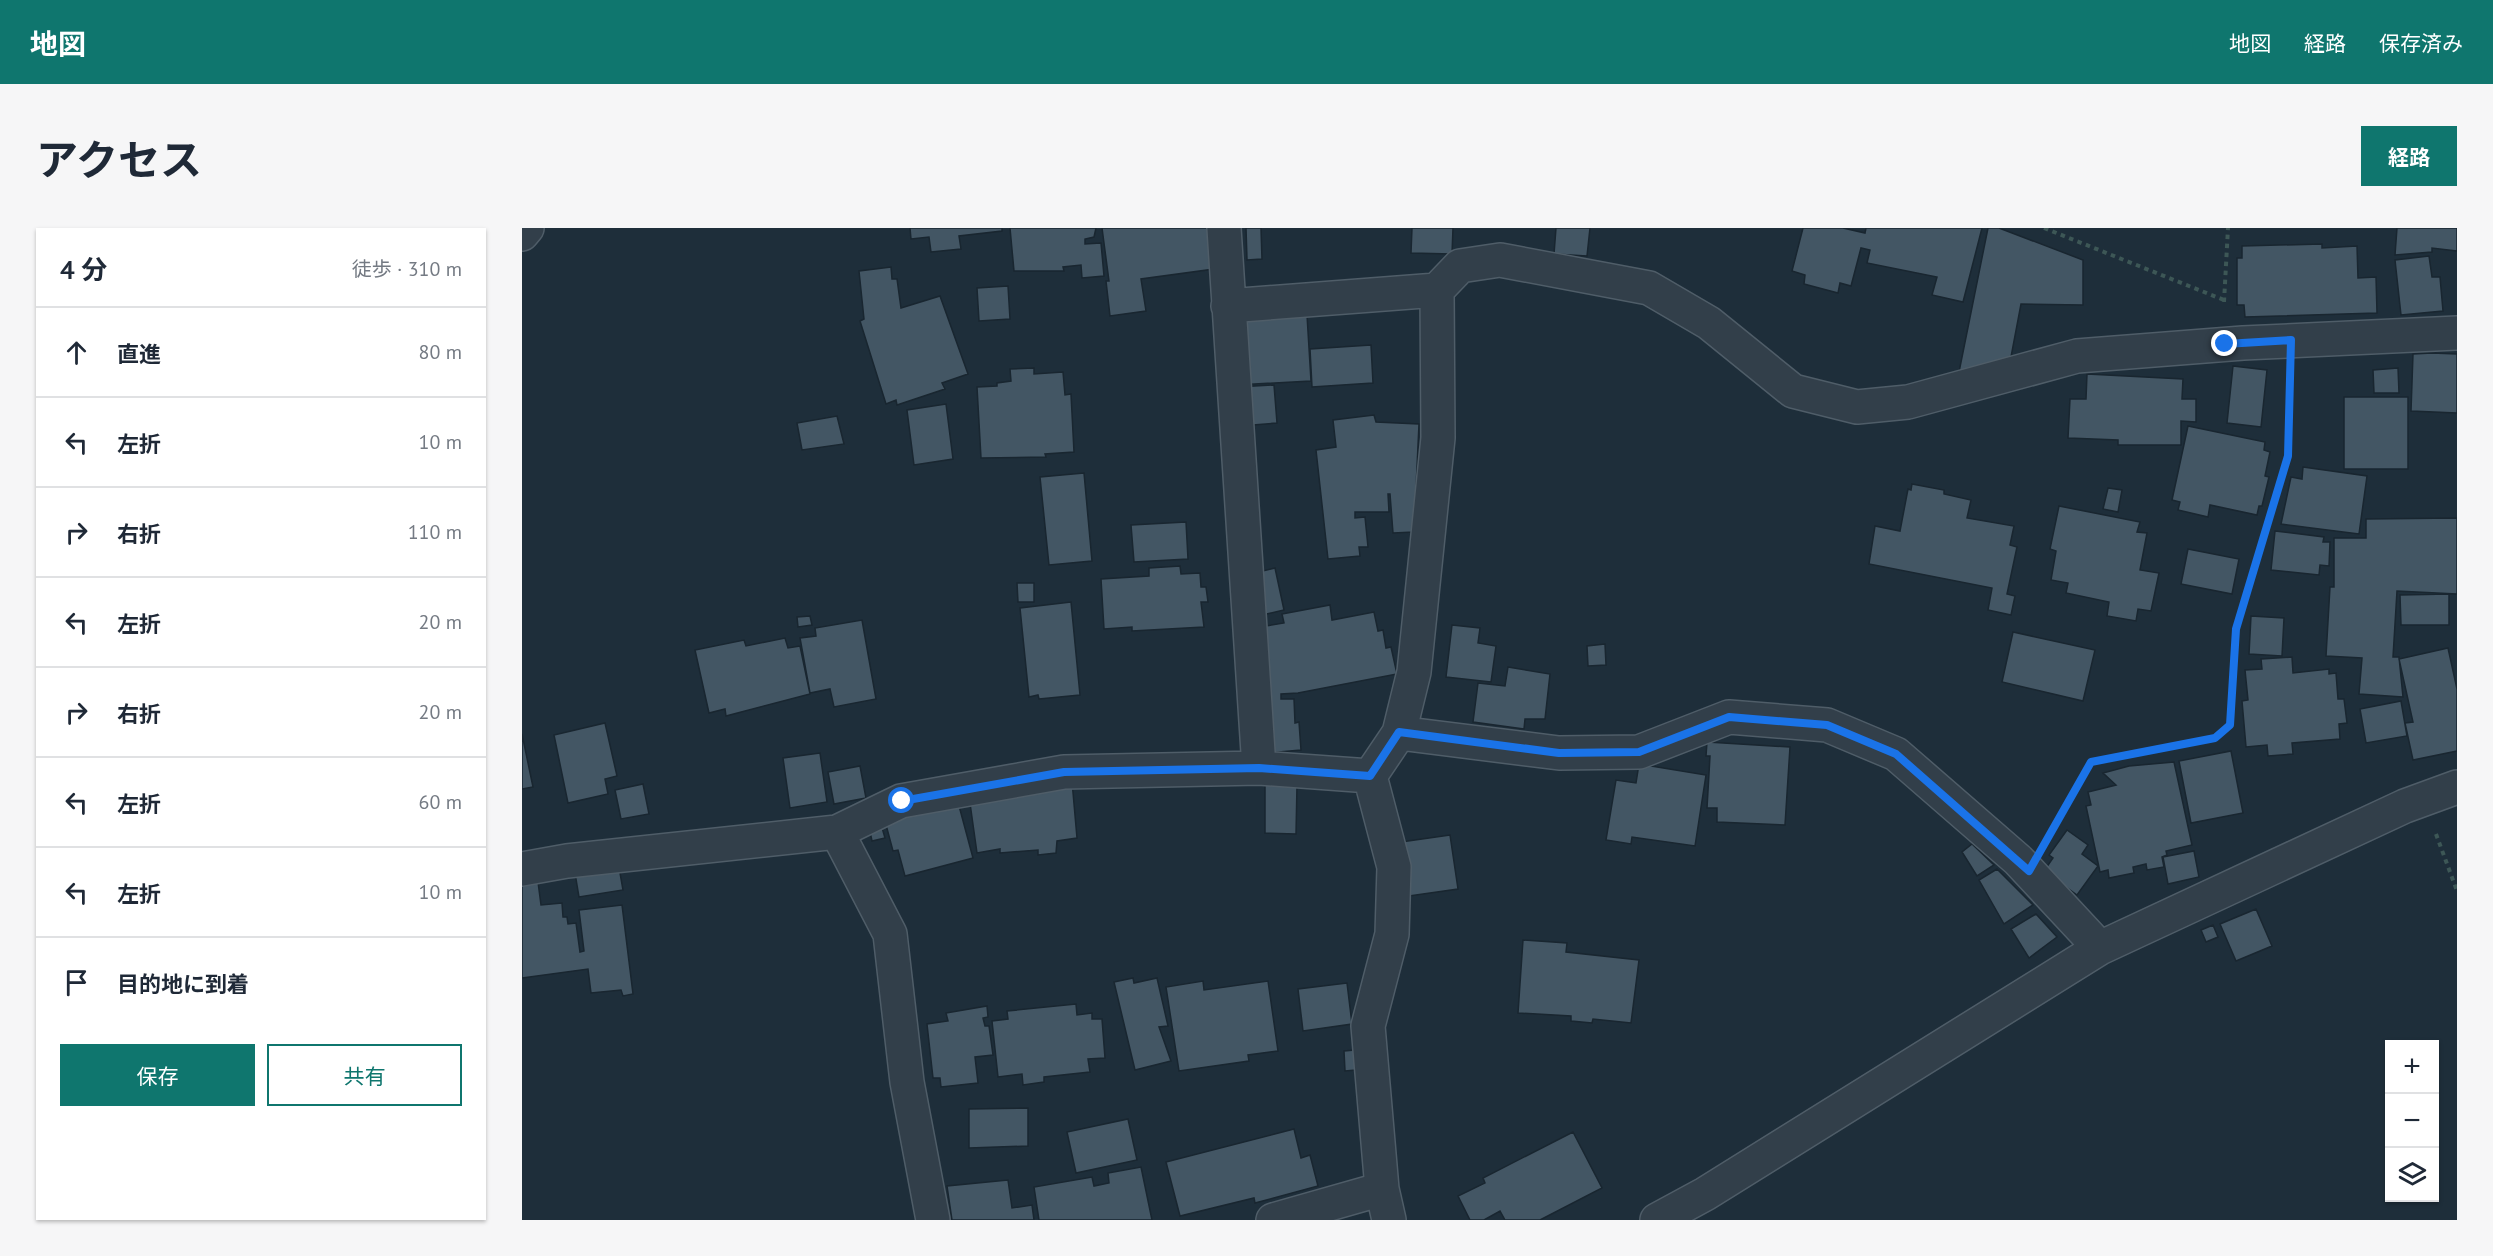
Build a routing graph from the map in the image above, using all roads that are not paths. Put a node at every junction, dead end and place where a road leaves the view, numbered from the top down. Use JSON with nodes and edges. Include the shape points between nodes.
{"nodes":[{"id":1,"x":527,"y":228,"type":"edge"},
{"id":2,"x":1224,"y":228,"type":"edge"},
{"id":3,"x":522,"y":234,"type":"edge"},
{"id":4,"x":1437,"y":290,"type":"junction"},
{"id":5,"x":1228,"y":306,"type":"junction"},
{"id":6,"x":2457,"y":333,"type":"edge"},
{"id":7,"x":1399,"y":732,"type":"junction"},
{"id":8,"x":1259,"y":768,"type":"junction"},
{"id":9,"x":1370,"y":776,"type":"junction"},
{"id":10,"x":2457,"y":787,"type":"edge"},
{"id":11,"x":837,"y":832,"type":"junction"},
{"id":12,"x":522,"y":869,"type":"edge"},
{"id":13,"x":2100,"y":948,"type":"junction"},
{"id":14,"x":1385,"y":1204,"type":"edge"},
{"id":15,"x":1707,"y":1207,"type":"edge"},
{"id":16,"x":933,"y":1220,"type":"edge"},
{"id":17,"x":1273,"y":1220,"type":"edge"},
{"id":18,"x":1657,"y":1220,"type":"edge"}],
"edges":[{"from":1,"to":3,"type":"street"},
{"from":2,"to":5,"type":"street"},
{"from":4,"to":5,"type":"street"},
{"from":4,"to":6,"type":"street","via":[[1460,266],[1500,260],[1649,288],[1709,323],[1793,391],[1857,407],[1908,402],[2078,356],[2225,344]]},
{"from":4,"to":7,"type":"street","via":[[1438,438],[1414,672]]},
{"from":5,"to":8,"type":"street"},
{"from":7,"to":9,"type":"street"},
{"from":7,"to":13,"type":"street","via":[[1582,753],[1639,752],[1729,717],[1827,725],[1896,754],[2029,871]]},
{"from":8,"to":9,"type":"street"},
{"from":8,"to":11,"type":"street","via":[[1064,772],[902,801]]},
{"from":9,"to":14,"type":"street","via":[[1394,867],[1392,934],[1368,1026]]},
{"from":10,"to":13,"type":"street"},
{"from":11,"to":12,"type":"street"},
{"from":11,"to":16,"type":"street","via":[[890,934],[907,1082]]},
{"from":13,"to":15,"type":"street"},
{"from":14,"to":17,"type":"street"},
{"from":15,"to":18,"type":"street"}]}
